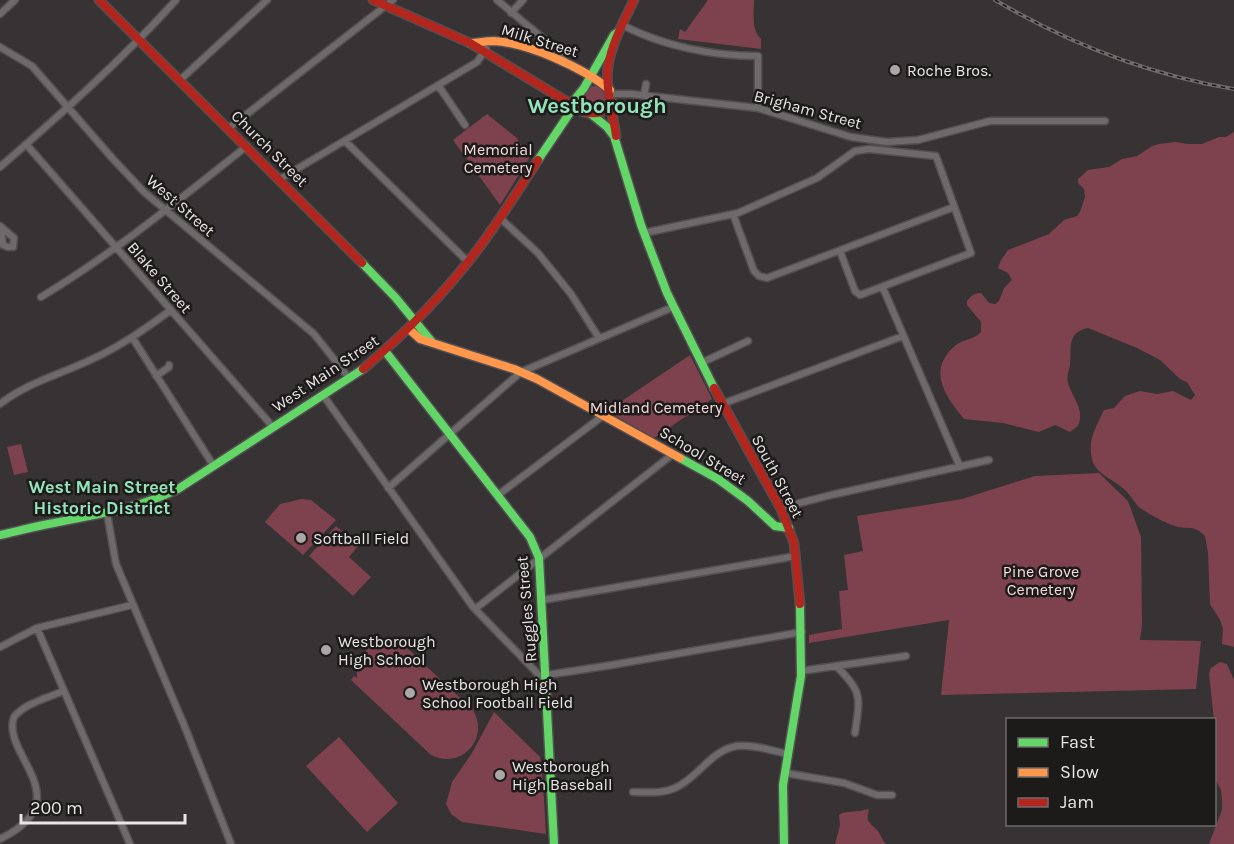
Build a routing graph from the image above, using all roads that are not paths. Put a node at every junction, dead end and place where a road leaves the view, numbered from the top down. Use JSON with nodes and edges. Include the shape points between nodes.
{"nodes":[{"id":1,"x":15,"y":0,"type":"edge"},
{"id":2,"x":99,"y":0,"type":"edge"},
{"id":3,"x":176,"y":0,"type":"edge"},
{"id":4,"x":267,"y":0,"type":"edge"},
{"id":5,"x":373,"y":0,"type":"edge"},
{"id":6,"x":497,"y":0,"type":"edge"},
{"id":7,"x":523,"y":0,"type":"edge"},
{"id":8,"x":634,"y":0,"type":"edge"},
{"id":9,"x":389,"y":3,"type":"edge"},
{"id":10,"x":510,"y":12,"type":"junction"},
{"id":11,"x":0,"y":14,"type":"edge"},
{"id":12,"x":620,"y":28,"type":"junction"},
{"id":13,"x":140,"y":40,"type":"junction"},
{"id":14,"x":489,"y":41,"type":"junction"},
{"id":15,"x":470,"y":44,"type":"junction"},
{"id":16,"x":0,"y":47,"type":"edge"},
{"id":17,"x":484,"y":52,"type":"junction"},
{"id":18,"x":599,"y":60,"type":"junction"},
{"id":19,"x":566,"y":63,"type":"junction"},
{"id":20,"x":577,"y":68,"type":"junction"},
{"id":21,"x":591,"y":76,"type":"junction"},
{"id":22,"x":180,"y":80,"type":"junction"},
{"id":23,"x":600,"y":83,"type":"junction"},
{"id":24,"x":646,"y":84,"type":"dead end"},
{"id":25,"x":438,"y":85,"type":"junction"},
{"id":26,"x":583,"y":89,"type":"junction"},
{"id":27,"x":611,"y":96,"type":"junction"},
{"id":28,"x":644,"y":96,"type":"junction"},
{"id":29,"x":68,"y":107,"type":"junction"},
{"id":30,"x":572,"y":108,"type":"junction"},
{"id":31,"x":758,"y":108,"type":"junction"},
{"id":32,"x":589,"y":114,"type":"junction"},
{"id":33,"x":1105,"y":121,"type":"dead end"},
{"id":34,"x":465,"y":125,"type":"dead end"},
{"id":35,"x":228,"y":128,"type":"junction"},
{"id":36,"x":345,"y":141,"type":"junction"},
{"id":37,"x":26,"y":144,"type":"junction"},
{"id":38,"x":247,"y":146,"type":"junction"},
{"id":39,"x":618,"y":146,"type":"junction"},
{"id":40,"x":0,"y":167,"type":"edge"},
{"id":41,"x":280,"y":179,"type":"junction"},
{"id":42,"x":954,"y":207,"type":"junction"},
{"id":43,"x":164,"y":210,"type":"junction"},
{"id":44,"x":734,"y":214,"type":"junction"},
{"id":45,"x":500,"y":218,"type":"junction"},
{"id":46,"x":644,"y":232,"type":"junction"},
{"id":47,"x":116,"y":248,"type":"junction"},
{"id":48,"x":840,"y":251,"type":"junction"},
{"id":49,"x":467,"y":261,"type":"junction"},
{"id":50,"x":883,"y":288,"type":"junction"},
{"id":51,"x":41,"y":297,"type":"dead end"},
{"id":52,"x":673,"y":307,"type":"junction"},
{"id":53,"x":171,"y":310,"type":"junction"},
{"id":54,"x":415,"y":321,"type":"junction"},
{"id":55,"x":409,"y":329,"type":"junction"},
{"id":56,"x":903,"y":336,"type":"junction"},
{"id":57,"x":132,"y":337,"type":"junction"},
{"id":58,"x":599,"y":338,"type":"junction"},
{"id":59,"x":748,"y":341,"type":"dead end"},
{"id":60,"x":432,"y":342,"type":"junction"},
{"id":61,"x":385,"y":351,"type":"junction"},
{"id":62,"x":701,"y":363,"type":"junction"},
{"id":63,"x":169,"y":365,"type":"dead end"},
{"id":64,"x":521,"y":372,"type":"junction"},
{"id":65,"x":156,"y":376,"type":"junction"},
{"id":66,"x":349,"y":378,"type":"junction"},
{"id":67,"x":322,"y":395,"type":"junction"},
{"id":68,"x":0,"y":404,"type":"edge"},
{"id":69,"x":722,"y":404,"type":"junction"},
{"id":70,"x":604,"y":415,"type":"junction"},
{"id":71,"x":273,"y":427,"type":"junction"},
{"id":72,"x":450,"y":435,"type":"junction"},
{"id":73,"x":673,"y":454,"type":"junction"},
{"id":74,"x":989,"y":460,"type":"dead end"},
{"id":75,"x":213,"y":465,"type":"junction"},
{"id":76,"x":960,"y":467,"type":"junction"},
{"id":77,"x":388,"y":488,"type":"junction"},
{"id":78,"x":498,"y":495,"type":"junction"},
{"id":79,"x":780,"y":508,"type":"junction"},
{"id":80,"x":107,"y":513,"type":"junction"},
{"id":81,"x":789,"y":528,"type":"junction"},
{"id":82,"x":0,"y":535,"type":"edge"},
{"id":83,"x":796,"y":556,"type":"junction"},
{"id":84,"x":539,"y":558,"type":"junction"},
{"id":85,"x":543,"y":600,"type":"junction"},
{"id":86,"x":132,"y":605,"type":"junction"},
{"id":87,"x":475,"y":609,"type":"junction"},
{"id":88,"x":37,"y":628,"type":"junction"},
{"id":89,"x":802,"y":632,"type":"junction"},
{"id":90,"x":0,"y":647,"type":"edge"},
{"id":91,"x":906,"y":656,"type":"dead end"},
{"id":92,"x":836,"y":666,"type":"junction"},
{"id":93,"x":801,"y":671,"type":"junction"},
{"id":94,"x":546,"y":676,"type":"junction"},
{"id":95,"x":63,"y":691,"type":"junction"},
{"id":96,"x":855,"y":733,"type":"dead end"},
{"id":97,"x":788,"y":754,"type":"junction"},
{"id":98,"x":785,"y":773,"type":"junction"},
{"id":99,"x":633,"y":792,"type":"dead end"},
{"id":100,"x":892,"y":795,"type":"dead end"},
{"id":101,"x":0,"y":839,"type":"edge"},
{"id":102,"x":130,"y":844,"type":"edge"},
{"id":103,"x":231,"y":844,"type":"edge"},
{"id":104,"x":554,"y":844,"type":"edge"},
{"id":105,"x":784,"y":844,"type":"edge"}],
"edges":[{"from":1,"to":11,"type":"street"},
{"from":2,"to":13,"type":"main road","name":"Church Street"},
{"from":3,"to":13,"type":"street"},
{"from":4,"to":22,"type":"street"},
{"from":5,"to":9,"type":"main road","name":"Milk Street"},
{"from":6,"to":10,"type":"street"},
{"from":7,"to":10,"type":"street"},
{"from":8,"to":12,"type":"main road"},
{"from":9,"to":15,"type":"main road","name":"Milk Street"},
{"from":9,"to":35,"type":"street"},
{"from":10,"to":19,"type":"street"},
{"from":12,"to":18,"type":"main road","name":"West Main Street"},
{"from":12,"to":27,"type":"main road","name":"South Street","via":[[608,70]]},
{"from":12,"to":31,"type":"street","via":[[679,46],[758,56]]},
{"from":13,"to":22,"type":"main road","name":"Church Street"},
{"from":13,"to":29,"type":"street"},
{"from":14,"to":15,"type":"main road","name":"Milk Street"},
{"from":14,"to":17,"type":"street"},
{"from":14,"to":19,"type":"main road","name":"Milk Street"},
{"from":15,"to":17,"type":"main road","name":"Milk Street"},
{"from":16,"to":29,"type":"street","name":"West Street","via":[[32,66]]},
{"from":17,"to":25,"type":"street","via":[[477,62]]},
{"from":17,"to":30,"type":"main road","name":"Milk Street"},
{"from":18,"to":20,"type":"main road","name":"Milk Street"},
{"from":18,"to":21,"type":"main road","name":"West Main Street"},
{"from":19,"to":20,"type":"main road","name":"Milk Street"},
{"from":20,"to":21,"type":"main road"},
{"from":21,"to":23,"type":"main road"},
{"from":21,"to":26,"type":"main road","name":"West Main Street"},
{"from":22,"to":35,"type":"main road","name":"Church Street"},
{"from":23,"to":26,"type":"main road","via":[[592,82]]},
{"from":23,"to":27,"type":"main road"},
{"from":24,"to":28,"type":"street"},
{"from":25,"to":34,"type":"street"},
{"from":25,"to":36,"type":"street"},
{"from":26,"to":30,"type":"main road","name":"West Main Street"},
{"from":26,"to":32,"type":"main road","via":[[580,102]]},
{"from":27,"to":28,"type":"street","name":"Brigham Street"},
{"from":27,"to":32,"type":"main road","via":[[606,111]]},
{"from":27,"to":39,"type":"main road","name":"South Street"},
{"from":28,"to":31,"type":"street","name":"Brigham Street"},
{"from":29,"to":37,"type":"street"},
{"from":29,"to":43,"type":"street","name":"West Street"},
{"from":30,"to":32,"type":"main road","name":"Milk Street"},
{"from":30,"to":45,"type":"main road","name":"West Main Street"},
{"from":31,"to":33,"type":"street","name":"Brigham Street","via":[[851,136],[886,142],[918,140],[990,121]]},
{"from":32,"to":39,"type":"main road","name":"South Street","via":[[607,126]]},
{"from":35,"to":38,"type":"main road","name":"Church Street"},
{"from":36,"to":41,"type":"street"},
{"from":36,"to":49,"type":"street"},
{"from":37,"to":40,"type":"street"},
{"from":37,"to":47,"type":"street","name":"Blake Street"},
{"from":38,"to":41,"type":"main road","name":"Church Street"},
{"from":38,"to":43,"type":"street"},
{"from":39,"to":46,"type":"main road","name":"South Street"},
{"from":41,"to":54,"type":"main road","name":"Church Street"},
{"from":42,"to":44,"type":"street","via":[[936,156],[869,149],[858,150],[817,178]]},
{"from":42,"to":48,"type":"street"},
{"from":42,"to":50,"type":"street","via":[[971,254]]},
{"from":43,"to":47,"type":"street"},
{"from":43,"to":66,"type":"street","name":"West Street","via":[[314,334]]},
{"from":44,"to":46,"type":"street"},
{"from":44,"to":48,"type":"street","via":[[754,271],[762,277],[772,277]]},
{"from":45,"to":49,"type":"main road","name":"West Main Street"},
{"from":45,"to":58,"type":"street","via":[[538,254],[571,294]]},
{"from":46,"to":52,"type":"main road","name":"South Street"},
{"from":47,"to":51,"type":"street"},
{"from":47,"to":53,"type":"street","name":"Blake Street"},
{"from":48,"to":50,"type":"street","via":[[856,293],[862,295]]},
{"from":49,"to":54,"type":"main road","name":"West Main Street"},
{"from":50,"to":56,"type":"street"},
{"from":52,"to":58,"type":"street"},
{"from":52,"to":62,"type":"main road","name":"South Street"},
{"from":53,"to":57,"type":"street"},
{"from":53,"to":71,"type":"street","name":"Blake Street"},
{"from":54,"to":55,"type":"main road","name":"West Main Street"},
{"from":54,"to":60,"type":"main road"},
{"from":55,"to":60,"type":"main road","name":"School Street","via":[[420,339]]},
{"from":55,"to":61,"type":"main road","name":"West Main Street"},
{"from":56,"to":69,"type":"street"},
{"from":56,"to":76,"type":"street"},
{"from":57,"to":65,"type":"street"},
{"from":57,"to":68,"type":"street","via":[[87,362],[30,384]]},
{"from":58,"to":64,"type":"street"},
{"from":59,"to":62,"type":"street"},
{"from":60,"to":64,"type":"main road","name":"School Street"},
{"from":61,"to":66,"type":"main road","name":"West Main Street"},
{"from":61,"to":72,"type":"main road","name":"Ruggles Street"},
{"from":62,"to":69,"type":"main road","name":"South Street"},
{"from":63,"to":65,"type":"street"},
{"from":64,"to":70,"type":"main road","name":"School Street"},
{"from":64,"to":72,"type":"street"},
{"from":65,"to":75,"type":"street"},
{"from":66,"to":67,"type":"main road","name":"West Main Street"},
{"from":67,"to":71,"type":"main road","name":"West Main Street"},
{"from":67,"to":77,"type":"street"},
{"from":69,"to":79,"type":"main road","name":"South Street"},
{"from":70,"to":73,"type":"main road","name":"School Street"},
{"from":70,"to":78,"type":"street"},
{"from":71,"to":75,"type":"main road","name":"West Main Street"},
{"from":72,"to":77,"type":"street"},
{"from":72,"to":78,"type":"main road","name":"Ruggles Street"},
{"from":73,"to":81,"type":"main road","name":"School Street","via":[[729,486],[775,526]]},
{"from":73,"to":84,"type":"street"},
{"from":74,"to":76,"type":"street"},
{"from":75,"to":80,"type":"main road","name":"West Main Street","via":[[156,500]]},
{"from":76,"to":79,"type":"street"},
{"from":77,"to":87,"type":"street"},
{"from":78,"to":84,"type":"main road","name":"Ruggles Street","via":[[530,537]]},
{"from":79,"to":81,"type":"main road","name":"South Street"},
{"from":80,"to":82,"type":"main road","name":"West Main Street"},
{"from":80,"to":86,"type":"street","via":[[114,558]]},
{"from":81,"to":83,"type":"main road","name":"South Street"},
{"from":83,"to":85,"type":"street"},
{"from":83,"to":89,"type":"main road","name":"South Street"},
{"from":84,"to":85,"type":"main road","name":"Ruggles Street"},
{"from":84,"to":87,"type":"street"},
{"from":85,"to":94,"type":"main road","name":"Ruggles Street"},
{"from":86,"to":88,"type":"street"},
{"from":86,"to":103,"type":"street"},
{"from":87,"to":94,"type":"street","via":[[540,676]]},
{"from":88,"to":90,"type":"street"},
{"from":88,"to":95,"type":"street"},
{"from":89,"to":93,"type":"main road","name":"South Street"},
{"from":89,"to":94,"type":"street"},
{"from":91,"to":92,"type":"street"},
{"from":92,"to":93,"type":"street"},
{"from":92,"to":96,"type":"street","via":[[857,690]]},
{"from":93,"to":97,"type":"main road","name":"South Street"},
{"from":94,"to":104,"type":"main road","name":"Ruggles Street"},
{"from":95,"to":101,"type":"street","via":[[24,708],[12,720],[11,741],[32,789],[33,808],[21,827]]},
{"from":95,"to":102,"type":"street"},
{"from":97,"to":98,"type":"main road","name":"South Street"},
{"from":97,"to":99,"type":"street","via":[[736,746],[717,754],[674,789]]},
{"from":98,"to":100,"type":"street","via":[[844,783],[877,795]]},
{"from":98,"to":105,"type":"main road","name":"South Street"}]}
